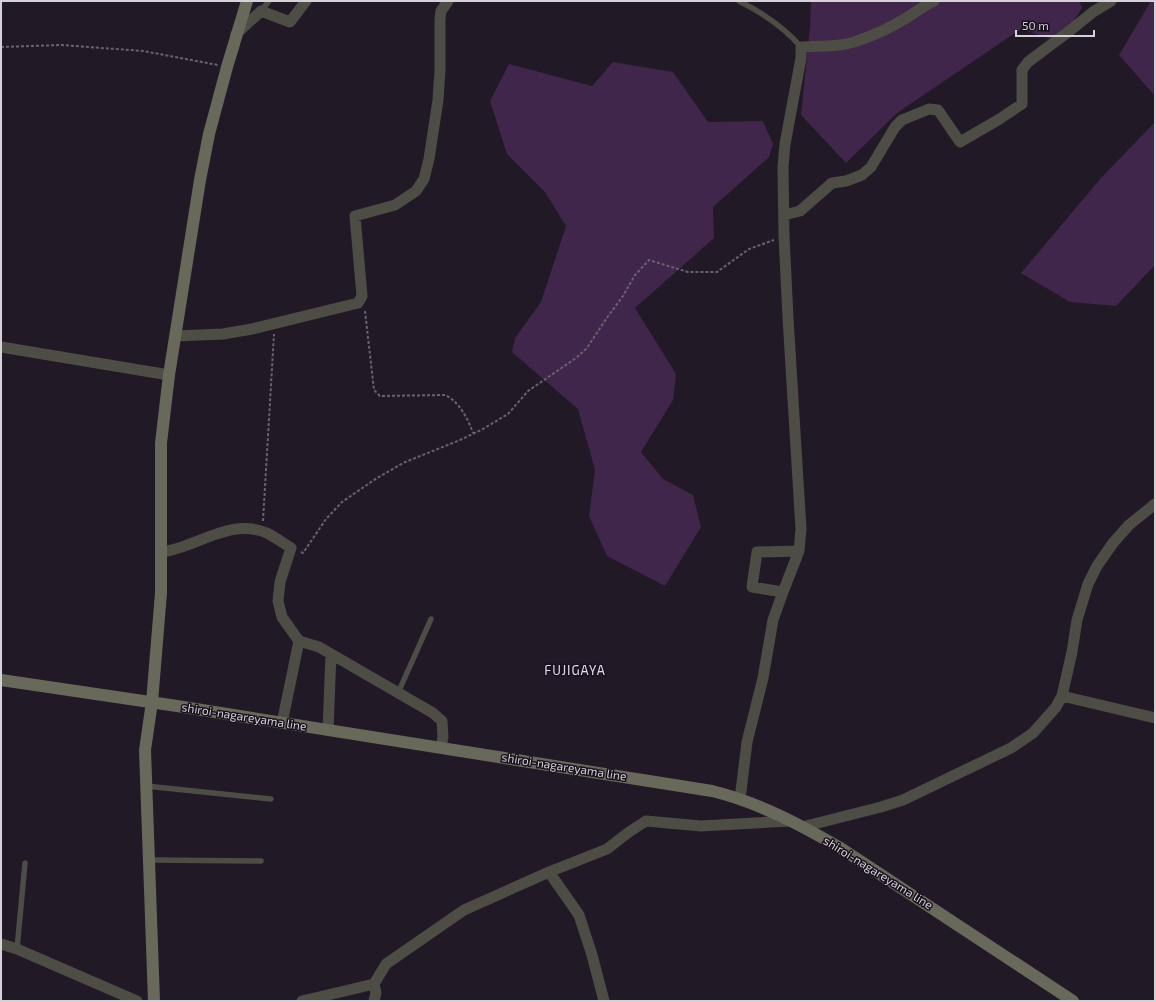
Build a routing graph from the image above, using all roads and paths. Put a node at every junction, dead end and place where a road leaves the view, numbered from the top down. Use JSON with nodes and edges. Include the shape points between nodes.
{"nodes":[{"id":1,"x":246,"y":1,"type":"edge"},
{"id":2,"x":269,"y":1,"type":"edge"},
{"id":3,"x":306,"y":1,"type":"edge"},
{"id":4,"x":448,"y":1,"type":"edge"},
{"id":5,"x":739,"y":1,"type":"edge"},
{"id":6,"x":934,"y":1,"type":"edge"},
{"id":7,"x":1111,"y":1,"type":"edge"},
{"id":8,"x":261,"y":11,"type":"junction"},
{"id":9,"x":236,"y":34,"type":"junction"},
{"id":10,"x":1,"y":47,"type":"edge"},
{"id":11,"x":801,"y":47,"type":"junction"},
{"id":12,"x":227,"y":67,"type":"junction"},
{"id":13,"x":784,"y":215,"type":"junction"},
{"id":14,"x":784,"y":236,"type":"junction"},
{"id":15,"x":360,"y":299,"type":"junction"},
{"id":16,"x":275,"y":323,"type":"junction"},
{"id":17,"x":175,"y":336,"type":"junction"},
{"id":18,"x":1,"y":347,"type":"edge"},
{"id":19,"x":169,"y":375,"type":"junction"},
{"id":20,"x":473,"y":433,"type":"junction"},
{"id":21,"x":1155,"y":504,"type":"edge"},
{"id":22,"x":263,"y":532,"type":"junction"},
{"id":23,"x":290,"y":548,"type":"junction"},
{"id":24,"x":799,"y":551,"type":"junction"},
{"id":25,"x":161,"y":552,"type":"junction"},
{"id":26,"x":783,"y":592,"type":"junction"},
{"id":27,"x":431,"y":619,"type":"dead end"},
{"id":28,"x":299,"y":641,"type":"junction"},
{"id":29,"x":331,"y":654,"type":"junction"},
{"id":30,"x":1,"y":680,"type":"edge"},
{"id":31,"x":398,"y":693,"type":"junction"},
{"id":32,"x":1062,"y":696,"type":"junction"},
{"id":33,"x":152,"y":702,"type":"junction"},
{"id":34,"x":1155,"y":718,"type":"edge"},
{"id":35,"x":282,"y":722,"type":"junction"},
{"id":36,"x":328,"y":730,"type":"junction"},
{"id":37,"x":441,"y":747,"type":"junction"},
{"id":38,"x":146,"y":786,"type":"junction"},
{"id":39,"x":271,"y":799,"type":"dead end"},
{"id":40,"x":740,"y":799,"type":"junction"},
{"id":41,"x":797,"y":824,"type":"junction"},
{"id":42,"x":150,"y":860,"type":"junction"},
{"id":43,"x":261,"y":861,"type":"dead end"},
{"id":44,"x":25,"y":863,"type":"dead end"},
{"id":45,"x":549,"y":872,"type":"junction"},
{"id":46,"x":1,"y":944,"type":"edge"},
{"id":47,"x":17,"y":949,"type":"junction"},
{"id":48,"x":374,"y":984,"type":"junction"},
{"id":49,"x":137,"y":1001,"type":"edge"},
{"id":50,"x":154,"y":1001,"type":"edge"},
{"id":51,"x":302,"y":1001,"type":"edge"},
{"id":52,"x":374,"y":1001,"type":"edge"},
{"id":53,"x":604,"y":1001,"type":"edge"},
{"id":54,"x":1073,"y":1001,"type":"edge"}],
"edges":[{"from":1,"to":9,"type":"main road"},
{"from":2,"to":8,"type":"lane"},
{"from":3,"to":8,"type":"street","via":[[290,22]]},
{"from":4,"to":15,"type":"street","via":[[441,11],[438,100],[424,179],[416,191],[395,205],[355,216],[362,296]]},
{"from":5,"to":11,"type":"lane","via":[[786,31]]},
{"from":6,"to":11,"type":"street","via":[[881,32],[856,42]]},
{"from":7,"to":13,"type":"street","via":[[1028,62],[1022,70],[1022,104],[1004,116],[960,142],[938,110],[929,109],[902,120],[871,167],[862,175],[832,183],[800,211]]},
{"from":8,"to":9,"type":"street"},
{"from":9,"to":12,"type":"main road"},
{"from":10,"to":12,"type":"path","via":[[61,45],[142,51]]},
{"from":11,"to":13,"type":"street","via":[[785,144]]},
{"from":12,"to":17,"type":"main road","via":[[200,180]]},
{"from":13,"to":14,"type":"street"},
{"from":14,"to":20,"type":"path","via":[[749,249],[717,272],[688,272],[649,260],[587,348],[528,391],[508,414]]},
{"from":14,"to":24,"type":"street","via":[[801,529]]},
{"from":15,"to":16,"type":"street","via":[[358,302]]},
{"from":15,"to":20,"type":"path","via":[[364,306],[374,390],[380,396],[445,395],[452,398]]},
{"from":16,"to":17,"type":"street","via":[[223,334]]},
{"from":16,"to":22,"type":"path"},
{"from":17,"to":19,"type":"main road"},
{"from":18,"to":19,"type":"street"},
{"from":19,"to":25,"type":"main road","via":[[161,444]]},
{"from":20,"to":23,"type":"path","via":[[403,463],[377,478],[342,502],[326,519],[303,553]]},
{"from":21,"to":32,"type":"street","via":[[1129,525],[1113,543],[1088,584],[1077,620]]},
{"from":22,"to":23,"type":"street"},
{"from":22,"to":25,"type":"street","via":[[238,528],[171,551]]},
{"from":23,"to":28,"type":"street","via":[[280,582],[278,601],[282,617]]},
{"from":24,"to":26,"type":"street"},
{"from":24,"to":26,"type":"street","via":[[757,552],[752,587]]},
{"from":25,"to":33,"type":"main road","via":[[161,593]]},
{"from":26,"to":40,"type":"street","via":[[773,620],[763,678],[747,742]]},
{"from":27,"to":31,"type":"lane"},
{"from":28,"to":29,"type":"street"},
{"from":28,"to":35,"type":"street"},
{"from":29,"to":31,"type":"street"},
{"from":29,"to":36,"type":"street"},
{"from":30,"to":33,"type":"main road","name":"shiroi-nagareyama line"},
{"from":31,"to":37,"type":"street","via":[[442,721]]},
{"from":32,"to":34,"type":"street"},
{"from":32,"to":41,"type":"street","via":[[1056,707],[1033,733],[1011,748],[903,800]]},
{"from":33,"to":35,"type":"main road","name":"shiroi-nagareyama line"},
{"from":33,"to":38,"type":"main road","via":[[145,750]]},
{"from":35,"to":36,"type":"main road","name":"shiroi-nagareyama line"},
{"from":36,"to":37,"type":"main road","name":"shiroi-nagareyama line"},
{"from":37,"to":40,"type":"main road","name":"shiroi-nagareyama line","via":[[712,791]]},
{"from":38,"to":39,"type":"lane"},
{"from":38,"to":42,"type":"main road"},
{"from":40,"to":41,"type":"main road","name":"shiroi-nagareyama line"},
{"from":41,"to":45,"type":"street","via":[[700,826],[646,821],[607,850]]},
{"from":41,"to":54,"type":"main road","name":"shiroi-nagareyama line","via":[[848,853]]},
{"from":42,"to":43,"type":"lane"},
{"from":42,"to":50,"type":"main road"},
{"from":44,"to":47,"type":"lane"},
{"from":45,"to":48,"type":"street","via":[[464,910],[386,964]]},
{"from":45,"to":53,"type":"street","via":[[579,916]]},
{"from":46,"to":47,"type":"street"},
{"from":47,"to":49,"type":"street"},
{"from":48,"to":51,"type":"street"},
{"from":48,"to":52,"type":"street"}]}
